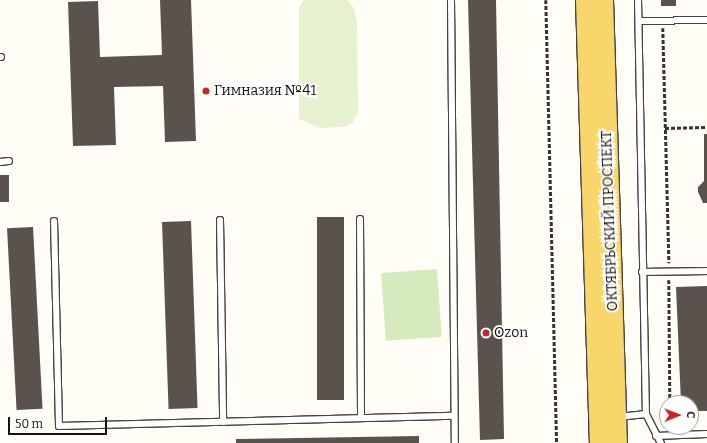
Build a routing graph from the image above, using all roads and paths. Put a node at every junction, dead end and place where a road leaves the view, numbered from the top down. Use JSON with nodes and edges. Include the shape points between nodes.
{"nodes":[{"id":1,"x":451,"y":0,"type":"edge"},
{"id":2,"x":546,"y":0,"type":"edge"},
{"id":3,"x":586,"y":0,"type":"edge"},
{"id":4,"x":603,"y":0,"type":"edge"},
{"id":5,"x":638,"y":0,"type":"edge"},
{"id":6,"x":707,"y":20,"type":"edge"},
{"id":7,"x":639,"y":21,"type":"junction"},
{"id":8,"x":663,"y":28,"type":"dead end"},
{"id":9,"x":705,"y":127,"type":"dead end"},
{"id":10,"x":666,"y":128,"type":"junction"},
{"id":11,"x":9,"y":161,"type":"dead end"},
{"id":12,"x":0,"y":162,"type":"edge"},
{"id":13,"x":360,"y":219,"type":"dead end"},
{"id":14,"x":220,"y":220,"type":"dead end"},
{"id":15,"x":54,"y":221,"type":"dead end"},
{"id":16,"x":707,"y":271,"type":"edge"},
{"id":17,"x":642,"y":272,"type":"junction"},
{"id":18,"x":669,"y":272,"type":"junction"},
{"id":19,"x":670,"y":395,"type":"edge"},
{"id":20,"x":646,"y":414,"type":"junction"},
{"id":21,"x":454,"y":416,"type":"junction"},
{"id":22,"x":608,"y":417,"type":"junction"},
{"id":23,"x":361,"y":418,"type":"junction"},
{"id":24,"x":223,"y":422,"type":"junction"},
{"id":25,"x":707,"y":434,"type":"edge"},
{"id":26,"x":656,"y":436,"type":"junction"},
{"id":27,"x":455,"y":443,"type":"edge"},
{"id":28,"x":557,"y":443,"type":"edge"},
{"id":29,"x":600,"y":443,"type":"edge"},
{"id":30,"x":617,"y":443,"type":"edge"},
{"id":31,"x":660,"y":443,"type":"edge"}],
"edges":[{"from":1,"to":21,"type":"lane"},
{"from":2,"to":28,"type":"path"},
{"from":3,"to":22,"type":"main road","name":"ОКТЯБРЬСКИЙ ПРОСПЕКТ"},
{"from":4,"to":22,"type":"main road","name":"ОКТЯБРЬСКИЙ ПРОСПЕКТ"},
{"from":5,"to":7,"type":"lane"},
{"from":6,"to":7,"type":"lane"},
{"from":7,"to":17,"type":"lane"},
{"from":8,"to":10,"type":"path"},
{"from":9,"to":10,"type":"path"},
{"from":10,"to":18,"type":"path"},
{"from":11,"to":12,"type":"lane"},
{"from":13,"to":23,"type":"lane"},
{"from":14,"to":24,"type":"lane"},
{"from":15,"to":24,"type":"lane","via":[[59,426]]},
{"from":16,"to":18,"type":"lane"},
{"from":17,"to":18,"type":"lane"},
{"from":17,"to":20,"type":"lane"},
{"from":18,"to":19,"type":"path"},
{"from":20,"to":22,"type":"lane"},
{"from":20,"to":26,"type":"lane"},
{"from":21,"to":23,"type":"lane"},
{"from":21,"to":27,"type":"lane"},
{"from":22,"to":29,"type":"main road","name":"ОКТЯБРЬСКИЙ ПРОСПЕКТ"},
{"from":22,"to":30,"type":"main road","name":"ОКТЯБРЬСКИЙ ПРОСПЕКТ"},
{"from":23,"to":24,"type":"lane"},
{"from":25,"to":26,"type":"lane"},
{"from":26,"to":31,"type":"lane"}]}
